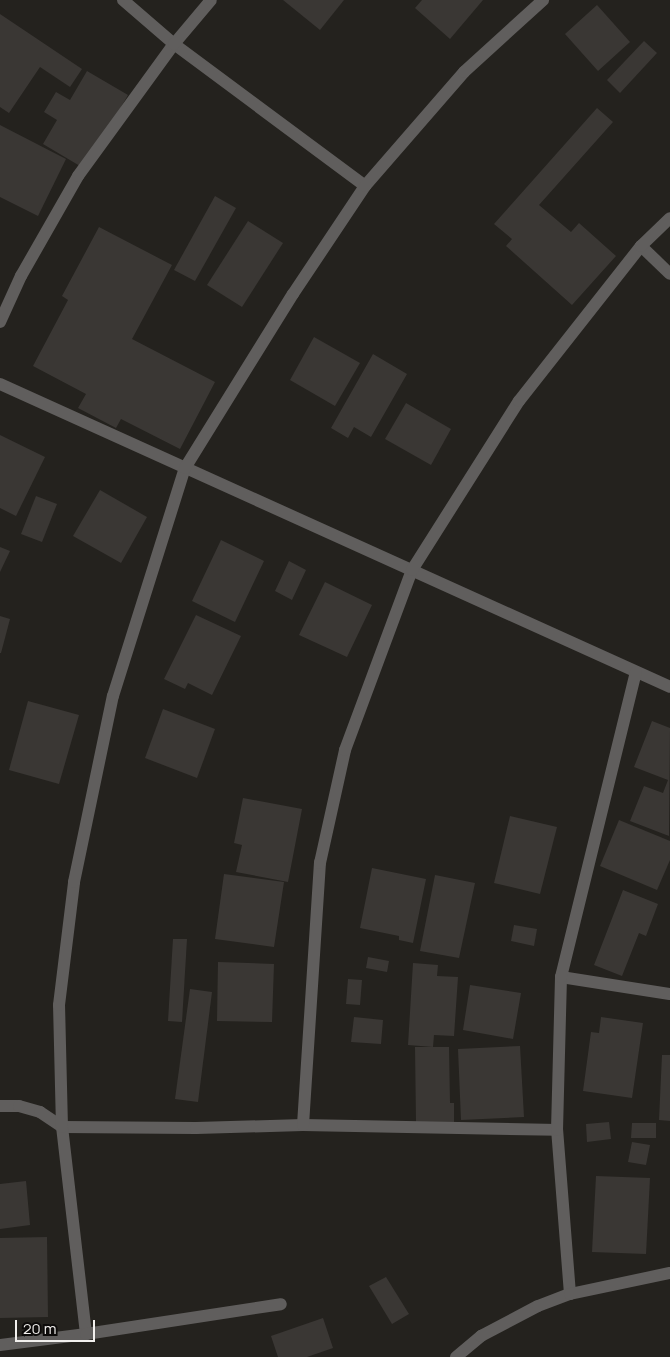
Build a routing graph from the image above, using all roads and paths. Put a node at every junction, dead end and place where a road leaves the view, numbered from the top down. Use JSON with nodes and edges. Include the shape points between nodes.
{"nodes":[{"id":1,"x":123,"y":0,"type":"edge"},
{"id":2,"x":211,"y":0,"type":"edge"},
{"id":3,"x":543,"y":0,"type":"edge"},
{"id":4,"x":174,"y":44,"type":"junction"},
{"id":5,"x":365,"y":186,"type":"junction"},
{"id":6,"x":670,"y":218,"type":"edge"},
{"id":7,"x":641,"y":246,"type":"junction"},
{"id":8,"x":670,"y":274,"type":"edge"},
{"id":9,"x":0,"y":322,"type":"edge"},
{"id":10,"x":0,"y":384,"type":"edge"},
{"id":11,"x":185,"y":468,"type":"junction"},
{"id":12,"x":412,"y":570,"type":"junction"},
{"id":13,"x":636,"y":672,"type":"junction"},
{"id":14,"x":670,"y":687,"type":"edge"},
{"id":15,"x":561,"y":977,"type":"junction"},
{"id":16,"x":670,"y":994,"type":"edge"},
{"id":17,"x":0,"y":1106,"type":"edge"},
{"id":18,"x":303,"y":1125,"type":"junction"},
{"id":19,"x":62,"y":1127,"type":"junction"},
{"id":20,"x":557,"y":1130,"type":"junction"},
{"id":21,"x":670,"y":1273,"type":"edge"},
{"id":22,"x":570,"y":1294,"type":"junction"},
{"id":23,"x":281,"y":1304,"type":"dead end"},
{"id":24,"x":86,"y":1334,"type":"junction"},
{"id":25,"x":0,"y":1345,"type":"edge"},
{"id":26,"x":456,"y":1357,"type":"edge"}],
"edges":[{"from":1,"to":4,"type":"street"},
{"from":2,"to":4,"type":"street"},
{"from":3,"to":5,"type":"street","via":[[464,72]]},
{"from":4,"to":5,"type":"street"},
{"from":4,"to":9,"type":"street","via":[[78,176],[21,276]]},
{"from":5,"to":11,"type":"street","via":[[293,294]]},
{"from":6,"to":7,"type":"street"},
{"from":7,"to":8,"type":"street"},
{"from":7,"to":12,"type":"street","via":[[518,401]]},
{"from":10,"to":11,"type":"street"},
{"from":11,"to":12,"type":"street"},
{"from":11,"to":19,"type":"street","via":[[113,696],[74,882],[59,1005]]},
{"from":12,"to":13,"type":"street"},
{"from":12,"to":18,"type":"street","via":[[345,750],[320,863]]},
{"from":13,"to":14,"type":"street"},
{"from":13,"to":15,"type":"street"},
{"from":15,"to":16,"type":"street"},
{"from":15,"to":20,"type":"street"},
{"from":17,"to":19,"type":"street","via":[[20,1106],[40,1112]]},
{"from":18,"to":19,"type":"street"},
{"from":18,"to":20,"type":"street"},
{"from":19,"to":24,"type":"street"},
{"from":20,"to":22,"type":"street"},
{"from":21,"to":22,"type":"street"},
{"from":22,"to":26,"type":"street","via":[[538,1306],[481,1336]]},
{"from":23,"to":24,"type":"street"},
{"from":24,"to":25,"type":"street"}]}
